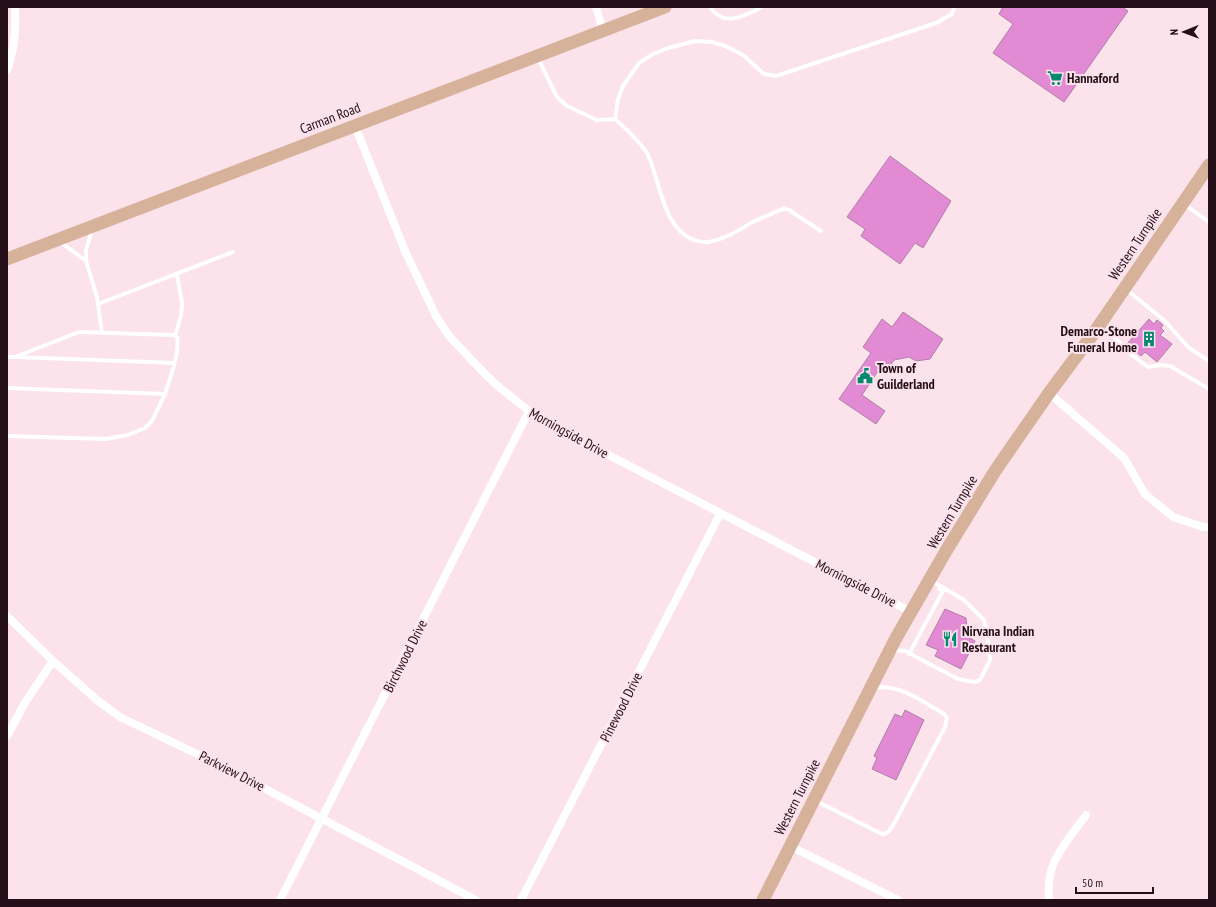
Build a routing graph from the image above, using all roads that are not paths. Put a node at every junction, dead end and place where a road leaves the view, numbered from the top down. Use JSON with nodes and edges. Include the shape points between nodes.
{"nodes":[{"id":1,"x":15,"y":7,"type":"edge"},
{"id":2,"x":596,"y":7,"type":"edge"},
{"id":3,"x":665,"y":7,"type":"edge"},
{"id":4,"x":710,"y":7,"type":"edge"},
{"id":5,"x":762,"y":7,"type":"edge"},
{"id":6,"x":954,"y":7,"type":"edge"},
{"id":7,"x":603,"y":31,"type":"junction"},
{"id":8,"x":537,"y":56,"type":"junction"},
{"id":9,"x":7,"y":70,"type":"edge"},
{"id":10,"x":615,"y":119,"type":"junction"},
{"id":11,"x":355,"y":126,"type":"junction"},
{"id":12,"x":1209,"y":164,"type":"edge"},
{"id":13,"x":1182,"y":202,"type":"junction"},
{"id":14,"x":1209,"y":222,"type":"edge"},
{"id":15,"x":93,"y":226,"type":"junction"},
{"id":16,"x":822,"y":231,"type":"dead end"},
{"id":17,"x":57,"y":240,"type":"junction"},
{"id":18,"x":233,"y":252,"type":"dead end"},
{"id":19,"x":7,"y":259,"type":"edge"},
{"id":20,"x":86,"y":261,"type":"junction"},
{"id":21,"x":177,"y":274,"type":"junction"},
{"id":22,"x":1124,"y":288,"type":"junction"},
{"id":23,"x":98,"y":304,"type":"junction"},
{"id":24,"x":1098,"y":326,"type":"junction"},
{"id":25,"x":102,"y":333,"type":"junction"},
{"id":26,"x":175,"y":336,"type":"junction"},
{"id":27,"x":7,"y":357,"type":"edge"},
{"id":28,"x":15,"y":357,"type":"junction"},
{"id":29,"x":1209,"y":361,"type":"edge"},
{"id":30,"x":174,"y":363,"type":"junction"},
{"id":31,"x":7,"y":388,"type":"edge"},
{"id":32,"x":1209,"y":389,"type":"edge"},
{"id":33,"x":1049,"y":393,"type":"junction"},
{"id":34,"x":165,"y":394,"type":"junction"},
{"id":35,"x":529,"y":411,"type":"junction"},
{"id":36,"x":7,"y":436,"type":"edge"},
{"id":37,"x":720,"y":514,"type":"junction"},
{"id":38,"x":1209,"y":527,"type":"edge"},
{"id":39,"x":934,"y":585,"type":"junction"},
{"id":40,"x":944,"y":588,"type":"junction"},
{"id":41,"x":911,"y":612,"type":"junction"},
{"id":42,"x":7,"y":616,"type":"edge"},
{"id":43,"x":890,"y":650,"type":"junction"},
{"id":44,"x":909,"y":654,"type":"junction"},
{"id":45,"x":53,"y":661,"type":"junction"},
{"id":46,"x":870,"y":689,"type":"junction"},
{"id":47,"x":7,"y":736,"type":"edge"},
{"id":48,"x":814,"y":799,"type":"junction"},
{"id":49,"x":1086,"y":815,"type":"dead end"},
{"id":50,"x":322,"y":819,"type":"junction"},
{"id":51,"x":790,"y":846,"type":"junction"},
{"id":52,"x":280,"y":900,"type":"edge"},
{"id":53,"x":476,"y":900,"type":"edge"},
{"id":54,"x":521,"y":900,"type":"edge"},
{"id":55,"x":763,"y":900,"type":"edge"},
{"id":56,"x":898,"y":900,"type":"edge"},
{"id":57,"x":1049,"y":900,"type":"edge"}],
"edges":[{"from":1,"to":9,"type":"street","via":[[13,44]]},
{"from":2,"to":7,"type":"street"},
{"from":3,"to":7,"type":"main road","name":"Carman Road"},
{"from":4,"to":5,"type":"lane","via":[[715,14],[726,18],[740,18]]},
{"from":6,"to":10,"type":"lane","via":[[952,14],[936,23],[776,76],[764,74],[743,55],[712,42],[695,41],[668,48],[639,63],[623,86]]},
{"from":7,"to":8,"type":"main road","name":"Carman Road"},
{"from":8,"to":10,"type":"lane","via":[[557,97],[567,106],[597,120]]},
{"from":8,"to":11,"type":"main road","name":"Carman Road"},
{"from":10,"to":16,"type":"lane","via":[[648,153],[675,226],[688,238],[709,242],[735,233],[784,208]]},
{"from":11,"to":15,"type":"main road","name":"Carman Road"},
{"from":11,"to":35,"type":"street","name":"Morningside Drive","via":[[405,251],[436,316],[459,348]]},
{"from":12,"to":13,"type":"main road","name":"Western Turnpike"},
{"from":13,"to":14,"type":"lane"},
{"from":13,"to":22,"type":"main road","name":"Western Turnpike"},
{"from":15,"to":17,"type":"main road","name":"Carman Road"},
{"from":15,"to":20,"type":"lane","via":[[86,250]]},
{"from":17,"to":19,"type":"main road","name":"Carman Road"},
{"from":17,"to":20,"type":"lane"},
{"from":18,"to":21,"type":"lane"},
{"from":20,"to":23,"type":"lane"},
{"from":21,"to":23,"type":"lane"},
{"from":21,"to":26,"type":"lane","via":[[182,316]]},
{"from":22,"to":24,"type":"main road","name":"Western Turnpike"},
{"from":22,"to":29,"type":"lane","via":[[1165,321],[1188,347]]},
{"from":23,"to":25,"type":"lane"},
{"from":24,"to":32,"type":"lane","via":[[1148,367],[1170,366]]},
{"from":24,"to":33,"type":"main road","name":"Western Turnpike"},
{"from":25,"to":26,"type":"lane"},
{"from":25,"to":28,"type":"lane","via":[[73,333]]},
{"from":26,"to":30,"type":"lane","via":[[178,342]]},
{"from":27,"to":28,"type":"lane"},
{"from":28,"to":30,"type":"lane"},
{"from":30,"to":34,"type":"lane"},
{"from":31,"to":34,"type":"lane"},
{"from":33,"to":38,"type":"street","via":[[1124,458],[1145,494],[1173,517]]},
{"from":33,"to":39,"type":"main road","name":"Western Turnpike","via":[[995,471]]},
{"from":34,"to":36,"type":"lane","via":[[152,421],[145,428],[128,435],[106,439]]},
{"from":35,"to":37,"type":"street","name":"Morningside Drive"},
{"from":35,"to":50,"type":"street","name":"Birchwood Drive"},
{"from":37,"to":41,"type":"street","name":"Morningside Drive"},
{"from":37,"to":54,"type":"street","name":"Pinewood Drive"},
{"from":39,"to":40,"type":"lane"},
{"from":39,"to":40,"type":"lane"},
{"from":39,"to":41,"type":"main road","name":"Western Turnpike"},
{"from":40,"to":44,"type":"lane"},
{"from":40,"to":44,"type":"lane","via":[[964,600],[984,620],[990,660],[980,680],[974,682],[958,679]]},
{"from":41,"to":43,"type":"main road","name":"Western Turnpike"},
{"from":42,"to":45,"type":"street","name":"Parkview Drive"},
{"from":43,"to":44,"type":"lane","via":[[905,651]]},
{"from":43,"to":46,"type":"main road","name":"Western Turnpike"},
{"from":45,"to":47,"type":"street","via":[[26,701]]},
{"from":45,"to":50,"type":"street","name":"Parkview Drive","via":[[120,717],[216,763]]},
{"from":46,"to":48,"type":"main road","name":"Western Turnpike"},
{"from":46,"to":48,"type":"lane","via":[[888,687],[899,690],[944,714],[947,718],[945,727],[895,822],[885,834]]},
{"from":48,"to":51,"type":"main road","name":"Western Turnpike"},
{"from":49,"to":57,"type":"street","via":[[1053,866]]},
{"from":50,"to":52,"type":"street","name":"Birchwood Drive"},
{"from":50,"to":53,"type":"street","name":"Parkview Drive"},
{"from":51,"to":55,"type":"main road","name":"Western Turnpike"},
{"from":51,"to":56,"type":"street"}]}
